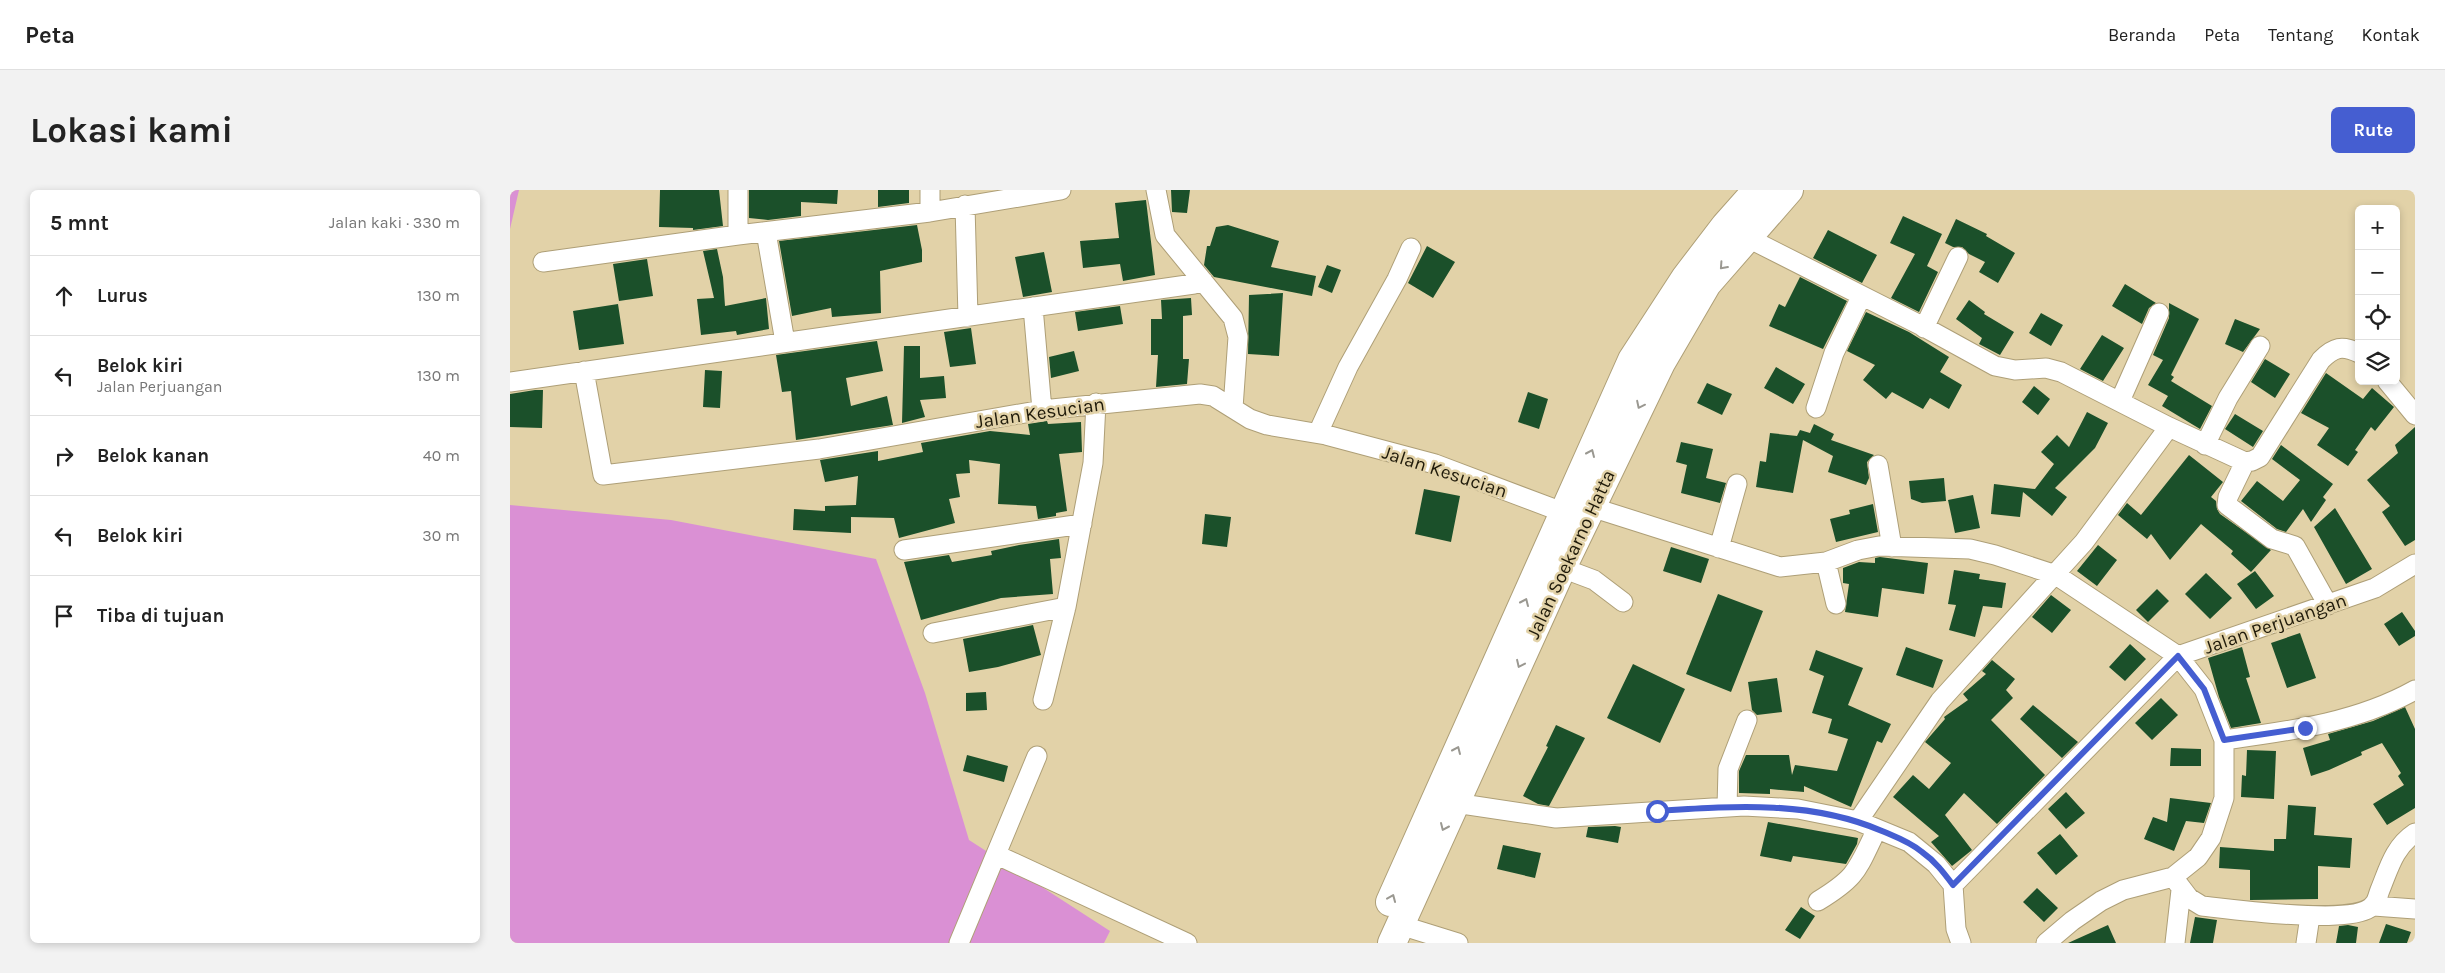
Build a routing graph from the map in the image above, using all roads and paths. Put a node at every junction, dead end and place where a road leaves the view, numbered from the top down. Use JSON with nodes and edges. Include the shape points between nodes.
{"nodes":[{"id":1,"x":738,"y":190,"type":"edge"},
{"id":2,"x":930,"y":190,"type":"edge"},
{"id":3,"x":1061,"y":190,"type":"edge"},
{"id":4,"x":1156,"y":190,"type":"edge"},
{"id":5,"x":1758,"y":190,"type":"edge"},
{"id":6,"x":1789,"y":190,"type":"edge"},
{"id":7,"x":965,"y":205,"type":"junction"},
{"id":8,"x":930,"y":212,"type":"junction"},
{"id":9,"x":766,"y":232,"type":"junction"},
{"id":10,"x":738,"y":235,"type":"junction"},
{"id":11,"x":1748,"y":238,"type":"junction"},
{"id":12,"x":1411,"y":248,"type":"dead end"},
{"id":13,"x":1958,"y":256,"type":"dead end"},
{"id":14,"x":543,"y":262,"type":"dead end"},
{"id":15,"x":1203,"y":281,"type":"junction"},
{"id":16,"x":1861,"y":297,"type":"junction"},
{"id":17,"x":1033,"y":307,"type":"junction"},
{"id":18,"x":2159,"y":313,"type":"dead end"},
{"id":19,"x":968,"y":317,"type":"junction"},
{"id":20,"x":1924,"y":328,"type":"junction"},
{"id":21,"x":785,"y":342,"type":"junction"},
{"id":22,"x":2260,"y":346,"type":"dead end"},
{"id":23,"x":2355,"y":352,"type":"edge"},
{"id":24,"x":584,"y":371,"type":"junction"},
{"id":25,"x":510,"y":382,"type":"edge"},
{"id":26,"x":2389,"y":385,"type":"edge"},
{"id":27,"x":2120,"y":401,"type":"junction"},
{"id":28,"x":1096,"y":403,"type":"junction"},
{"id":29,"x":1233,"y":408,"type":"junction"},
{"id":30,"x":1816,"y":408,"type":"dead end"},
{"id":31,"x":1042,"y":410,"type":"junction"},
{"id":32,"x":2415,"y":415,"type":"edge"},
{"id":33,"x":2169,"y":427,"type":"junction"},
{"id":34,"x":1318,"y":433,"type":"junction"},
{"id":35,"x":2205,"y":445,"type":"junction"},
{"id":36,"x":2245,"y":462,"type":"junction"},
{"id":37,"x":1878,"y":464,"type":"dead end"},
{"id":38,"x":1737,"y":484,"type":"dead end"},
{"id":39,"x":1591,"y":507,"type":"junction"},
{"id":40,"x":1565,"y":513,"type":"junction"},
{"id":41,"x":1082,"y":524,"type":"junction"},
{"id":42,"x":1892,"y":546,"type":"junction"},
{"id":43,"x":1719,"y":548,"type":"junction"},
{"id":44,"x":904,"y":550,"type":"dead end"},
{"id":45,"x":1826,"y":562,"type":"junction"},
{"id":46,"x":2415,"y":564,"type":"edge"},
{"id":47,"x":1562,"y":568,"type":"junction"},
{"id":48,"x":2056,"y":575,"type":"junction"},
{"id":49,"x":1623,"y":602,"type":"dead end"},
{"id":50,"x":1836,"y":604,"type":"dead end"},
{"id":51,"x":2328,"y":605,"type":"junction"},
{"id":52,"x":1066,"y":607,"type":"junction"},
{"id":53,"x":933,"y":633,"type":"dead end"},
{"id":54,"x":2178,"y":656,"type":"junction"},
{"id":55,"x":2413,"y":695,"type":"edge"},
{"id":56,"x":1043,"y":700,"type":"dead end"},
{"id":57,"x":1747,"y":720,"type":"dead end"},
{"id":58,"x":2224,"y":740,"type":"junction"},
{"id":59,"x":1037,"y":756,"type":"dead end"},
{"id":60,"x":1455,"y":803,"type":"junction"},
{"id":61,"x":1727,"y":807,"type":"junction"},
{"id":62,"x":1858,"y":821,"type":"junction"},
{"id":63,"x":1877,"y":829,"type":"junction"},
{"id":64,"x":2415,"y":833,"type":"edge"},
{"id":65,"x":997,"y":855,"type":"junction"},
{"id":66,"x":2177,"y":884,"type":"junction"},
{"id":67,"x":1953,"y":885,"type":"junction"},
{"id":68,"x":1818,"y":901,"type":"dead end"},
{"id":69,"x":2374,"y":906,"type":"junction"},
{"id":70,"x":2415,"y":910,"type":"edge"},
{"id":71,"x":2310,"y":916,"type":"junction"},
{"id":72,"x":1396,"y":934,"type":"edge"},
{"id":73,"x":959,"y":943,"type":"edge"},
{"id":74,"x":1187,"y":943,"type":"edge"},
{"id":75,"x":1373,"y":943,"type":"edge"},
{"id":76,"x":1458,"y":943,"type":"edge"},
{"id":77,"x":1961,"y":943,"type":"edge"},
{"id":78,"x":2046,"y":943,"type":"edge"},
{"id":79,"x":2176,"y":943,"type":"edge"},
{"id":80,"x":2306,"y":943,"type":"edge"}],
"edges":[{"from":1,"to":10,"type":"street"},
{"from":2,"to":8,"type":"street"},
{"from":3,"to":7,"type":"street"},
{"from":4,"to":15,"type":"street","via":[[1165,236]]},
{"from":40,"to":5,"type":"highway","name":"Jalan Soekarno Hatta","one_way":true,"via":[[1632,360],[1686,276]]},
{"from":6,"to":11,"type":"highway","name":"Jalan Soekarno Hatta"},
{"from":7,"to":8,"type":"street"},
{"from":7,"to":19,"type":"street"},
{"from":8,"to":9,"type":"street"},
{"from":9,"to":10,"type":"street"},
{"from":9,"to":21,"type":"street"},
{"from":10,"to":14,"type":"street"},
{"from":11,"to":16,"type":"street"},
{"from":11,"to":39,"type":"highway","name":"Jalan Soekarno Hatta","one_way":true,"via":[[1707,284],[1661,363]]},
{"from":12,"to":34,"type":"street","via":[[1348,367]]},
{"from":13,"to":20,"type":"street"},
{"from":15,"to":17,"type":"street"},
{"from":15,"to":29,"type":"street","via":[[1233,318],[1238,337]]},
{"from":16,"to":20,"type":"street"},
{"from":16,"to":30,"type":"street","via":[[1834,354]]},
{"from":17,"to":19,"type":"street"},
{"from":17,"to":31,"type":"street"},
{"from":18,"to":27,"type":"street"},
{"from":19,"to":21,"type":"street"},
{"from":20,"to":27,"type":"street","via":[[1995,366],[2015,370],[2054,369]]},
{"from":21,"to":24,"type":"street"},
{"from":22,"to":35,"type":"street","via":[[2228,398]]},
{"from":23,"to":36,"type":"street","via":[[2343,347],[2331,350],[2321,360],[2260,457]]},
{"from":24,"to":25,"type":"street"},
{"from":24,"to":31,"type":"street","name":"Jalan Kesucian","via":[[603,475],[819,449]]},
{"from":26,"to":32,"type":"street"},
{"from":27,"to":33,"type":"street"},
{"from":28,"to":29,"type":"street","name":"Jalan Kesucian","via":[[1200,394],[1213,396]]},
{"from":28,"to":31,"type":"street","name":"Jalan Kesucian"},
{"from":28,"to":41,"type":"street","via":[[1093,463]]},
{"from":29,"to":34,"type":"street","name":"Jalan Kesucian","via":[[1267,425]]},
{"from":33,"to":35,"type":"street"},
{"from":33,"to":48,"type":"street"},
{"from":34,"to":40,"type":"street","name":"Jalan Kesucian","via":[[1435,464]]},
{"from":35,"to":36,"type":"street"},
{"from":36,"to":51,"type":"street","via":[[2227,504],[2272,539],[2295,546]]},
{"from":37,"to":42,"type":"street"},
{"from":38,"to":43,"type":"street"},
{"from":39,"to":43,"type":"street"},
{"from":39,"to":47,"type":"highway","name":"Jalan Soekarno Hatta"},
{"from":75,"to":40,"type":"highway","name":"Jalan Soekarno Hatta","one_way":true,"via":[[1413,847]]},
{"from":41,"to":44,"type":"street"},
{"from":41,"to":52,"type":"street"},
{"from":42,"to":45,"type":"street","via":[[1869,548]]},
{"from":42,"to":48,"type":"street","via":[[1970,549]]},
{"from":43,"to":45,"type":"street","via":[[1780,567]]},
{"from":45,"to":50,"type":"street"},
{"from":46,"to":51,"type":"street","name":"Jalan Perjuangan","via":[[2375,588]]},
{"from":47,"to":49,"type":"street","via":[[1594,580]]},
{"from":47,"to":60,"type":"highway","name":"Jalan Soekarno Hatta","one_way":true},
{"from":48,"to":54,"type":"street"},
{"from":48,"to":62,"type":"street","via":[[1940,701]]},
{"from":51,"to":54,"type":"street","name":"Jalan Perjuangan"},
{"from":52,"to":53,"type":"street"},
{"from":52,"to":56,"type":"street"},
{"from":54,"to":58,"type":"street","via":[[2204,689]]},
{"from":54,"to":67,"type":"street","name":"Jalan Perjuangan"},
{"from":55,"to":58,"type":"street","via":[[2342,720]]},
{"from":57,"to":61,"type":"street","via":[[1728,769]]},
{"from":58,"to":66,"type":"street","via":[[2225,783],[2218,818],[2211,838]]},
{"from":59,"to":65,"type":"street"},
{"from":60,"to":61,"type":"street","via":[[1556,818]]},
{"from":60,"to":72,"type":"highway","name":"Jalan Soekarno Hatta","one_way":true},
{"from":61,"to":62,"type":"street","via":[[1798,809]]},
{"from":62,"to":63,"type":"street"},
{"from":63,"to":67,"type":"street","via":[[1909,842],[1923,852]]},
{"from":63,"to":68,"type":"street","via":[[1853,876]]},
{"from":64,"to":69,"type":"street","via":[[2398,847]]},
{"from":65,"to":73,"type":"street"},
{"from":65,"to":74,"type":"street"},
{"from":66,"to":71,"type":"street","via":[[2193,902],[2202,906]]},
{"from":66,"to":78,"type":"street","via":[[2123,890],[2101,901]]},
{"from":66,"to":79,"type":"street"},
{"from":67,"to":77,"type":"street","via":[[1956,929]]},
{"from":69,"to":70,"type":"street"},
{"from":69,"to":71,"type":"street","via":[[2348,915]]},
{"from":71,"to":80,"type":"street"},
{"from":72,"to":76,"type":"street"}]}
